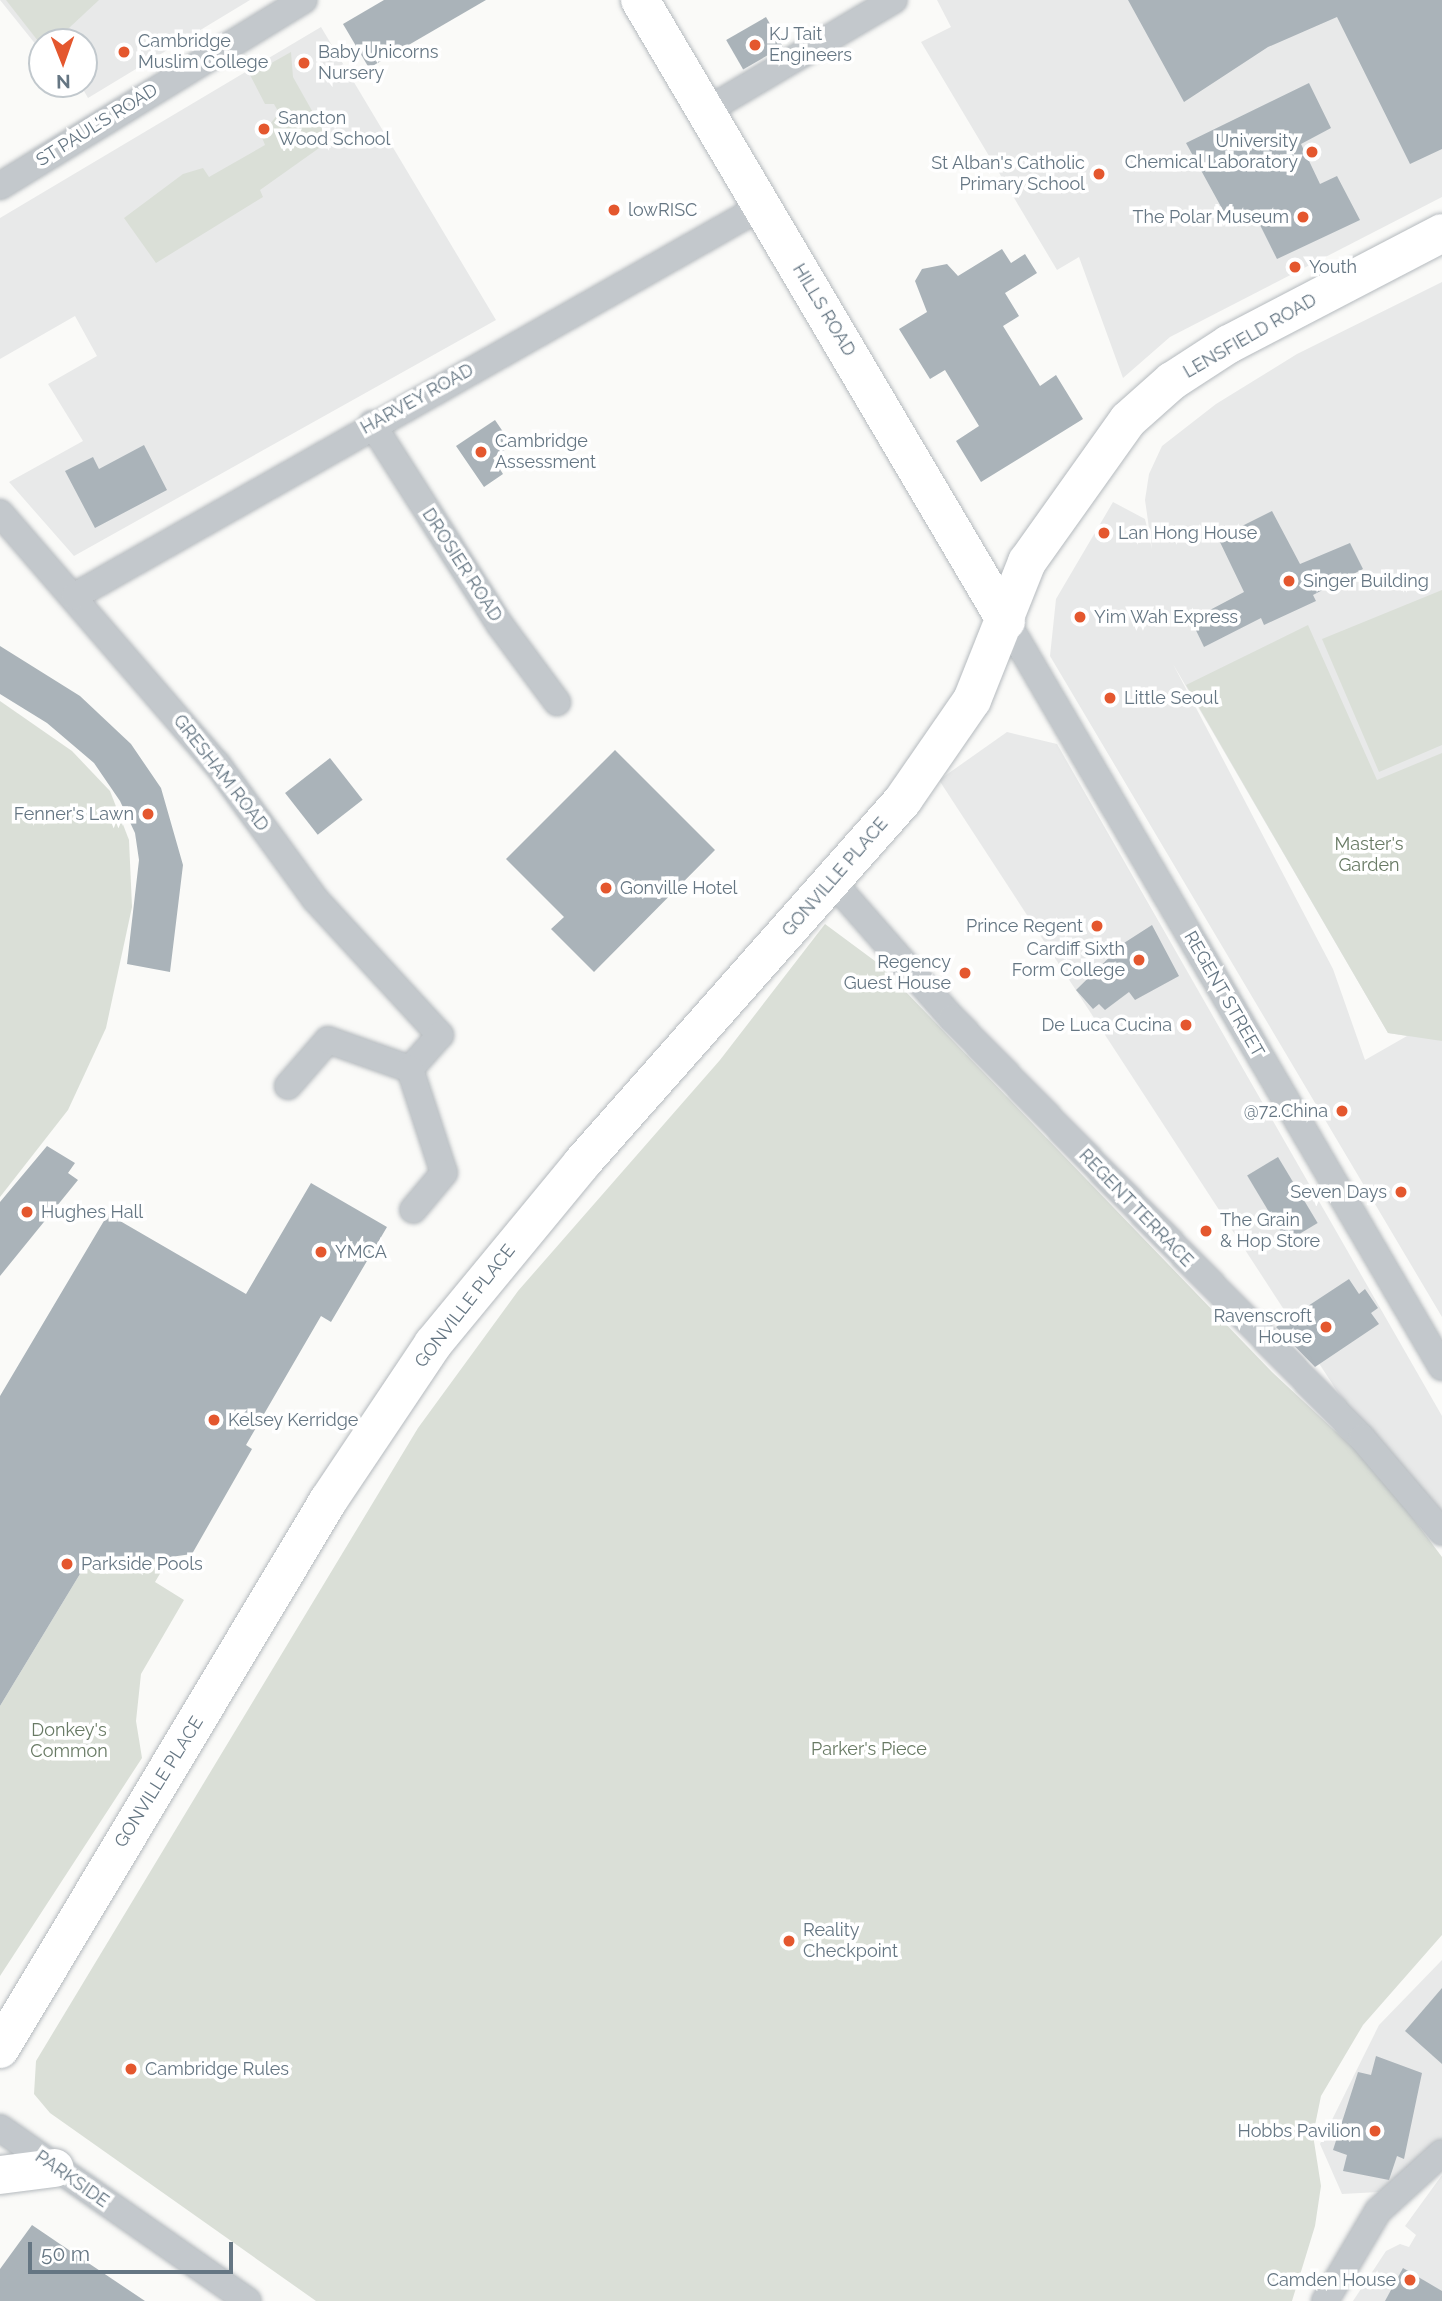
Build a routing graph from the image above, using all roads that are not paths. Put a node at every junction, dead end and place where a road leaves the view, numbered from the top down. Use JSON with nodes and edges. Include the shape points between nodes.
{"nodes":[{"id":1,"x":303,"y":0,"type":"edge"},
{"id":2,"x":640,"y":0,"type":"edge"},
{"id":3,"x":894,"y":0,"type":"edge"},
{"id":4,"x":706,"y":111,"type":"junction"},
{"id":5,"x":0,"y":186,"type":"edge"},
{"id":6,"x":761,"y":207,"type":"junction"},
{"id":7,"x":1442,"y":233,"type":"edge"},
{"id":8,"x":372,"y":424,"type":"junction"},
{"id":9,"x":0,"y":513,"type":"edge"},
{"id":10,"x":75,"y":596,"type":"junction"},
{"id":11,"x":1006,"y":621,"type":"junction"},
{"id":12,"x":557,"y":702,"type":"dead end"},
{"id":13,"x":832,"y":881,"type":"junction"},
{"id":14,"x":410,"y":1069,"type":"junction"},
{"id":15,"x":288,"y":1086,"type":"dead end"},
{"id":16,"x":413,"y":1210,"type":"dead end"},
{"id":17,"x":1442,"y":1367,"type":"edge"},
{"id":18,"x":1442,"y":1532,"type":"edge"},
{"id":19,"x":0,"y":2049,"type":"edge"},
{"id":20,"x":0,"y":2128,"type":"edge"},
{"id":21,"x":1442,"y":2153,"type":"edge"},
{"id":22,"x":55,"y":2168,"type":"junction"},
{"id":23,"x":0,"y":2175,"type":"edge"},
{"id":24,"x":248,"y":2301,"type":"edge"},
{"id":25,"x":1325,"y":2301,"type":"edge"}],
"edges":[{"from":1,"to":5,"type":"street","name":"ST PAUL'S ROAD"},
{"from":2,"to":4,"type":"main road","name":"HILLS ROAD"},
{"from":3,"to":4,"type":"street"},
{"from":4,"to":6,"type":"main road","name":"HILLS ROAD"},
{"from":6,"to":8,"type":"street","name":"HARVEY ROAD"},
{"from":6,"to":11,"type":"main road","name":"HILLS ROAD"},
{"from":7,"to":11,"type":"main road","name":"LENSFIELD ROAD","via":[[1229,344],[1172,381],[1128,420],[1027,562]]},
{"from":8,"to":10,"type":"street","name":"HARVEY ROAD"},
{"from":8,"to":12,"type":"street","name":"DROSIER ROAD","via":[[500,625]]},
{"from":9,"to":10,"type":"street","name":"GRESHAM ROAD"},
{"from":10,"to":14,"type":"street","name":"GRESHAM ROAD","via":[[218,764],[315,899],[440,1035]]},
{"from":11,"to":13,"type":"main road","name":"GONVILLE PLACE","via":[[972,700],[903,800]]},
{"from":11,"to":17,"type":"street","name":"REGENT STREET"},
{"from":13,"to":18,"type":"street","name":"REGENT TERRACE","via":[[952,1018],[1362,1438]]},
{"from":13,"to":19,"type":"main road","name":"GONVILLE PLACE","via":[[489,1271],[433,1344],[328,1501]]},
{"from":14,"to":15,"type":"street","via":[[328,1040]]},
{"from":14,"to":16,"type":"street","via":[[444,1173]]},
{"from":20,"to":22,"type":"street","name":"PARKSIDE"},
{"from":21,"to":25,"type":"street","via":[[1378,2211]]},
{"from":22,"to":23,"type":"main road"},
{"from":22,"to":24,"type":"street","name":"PARKSIDE"}]}
